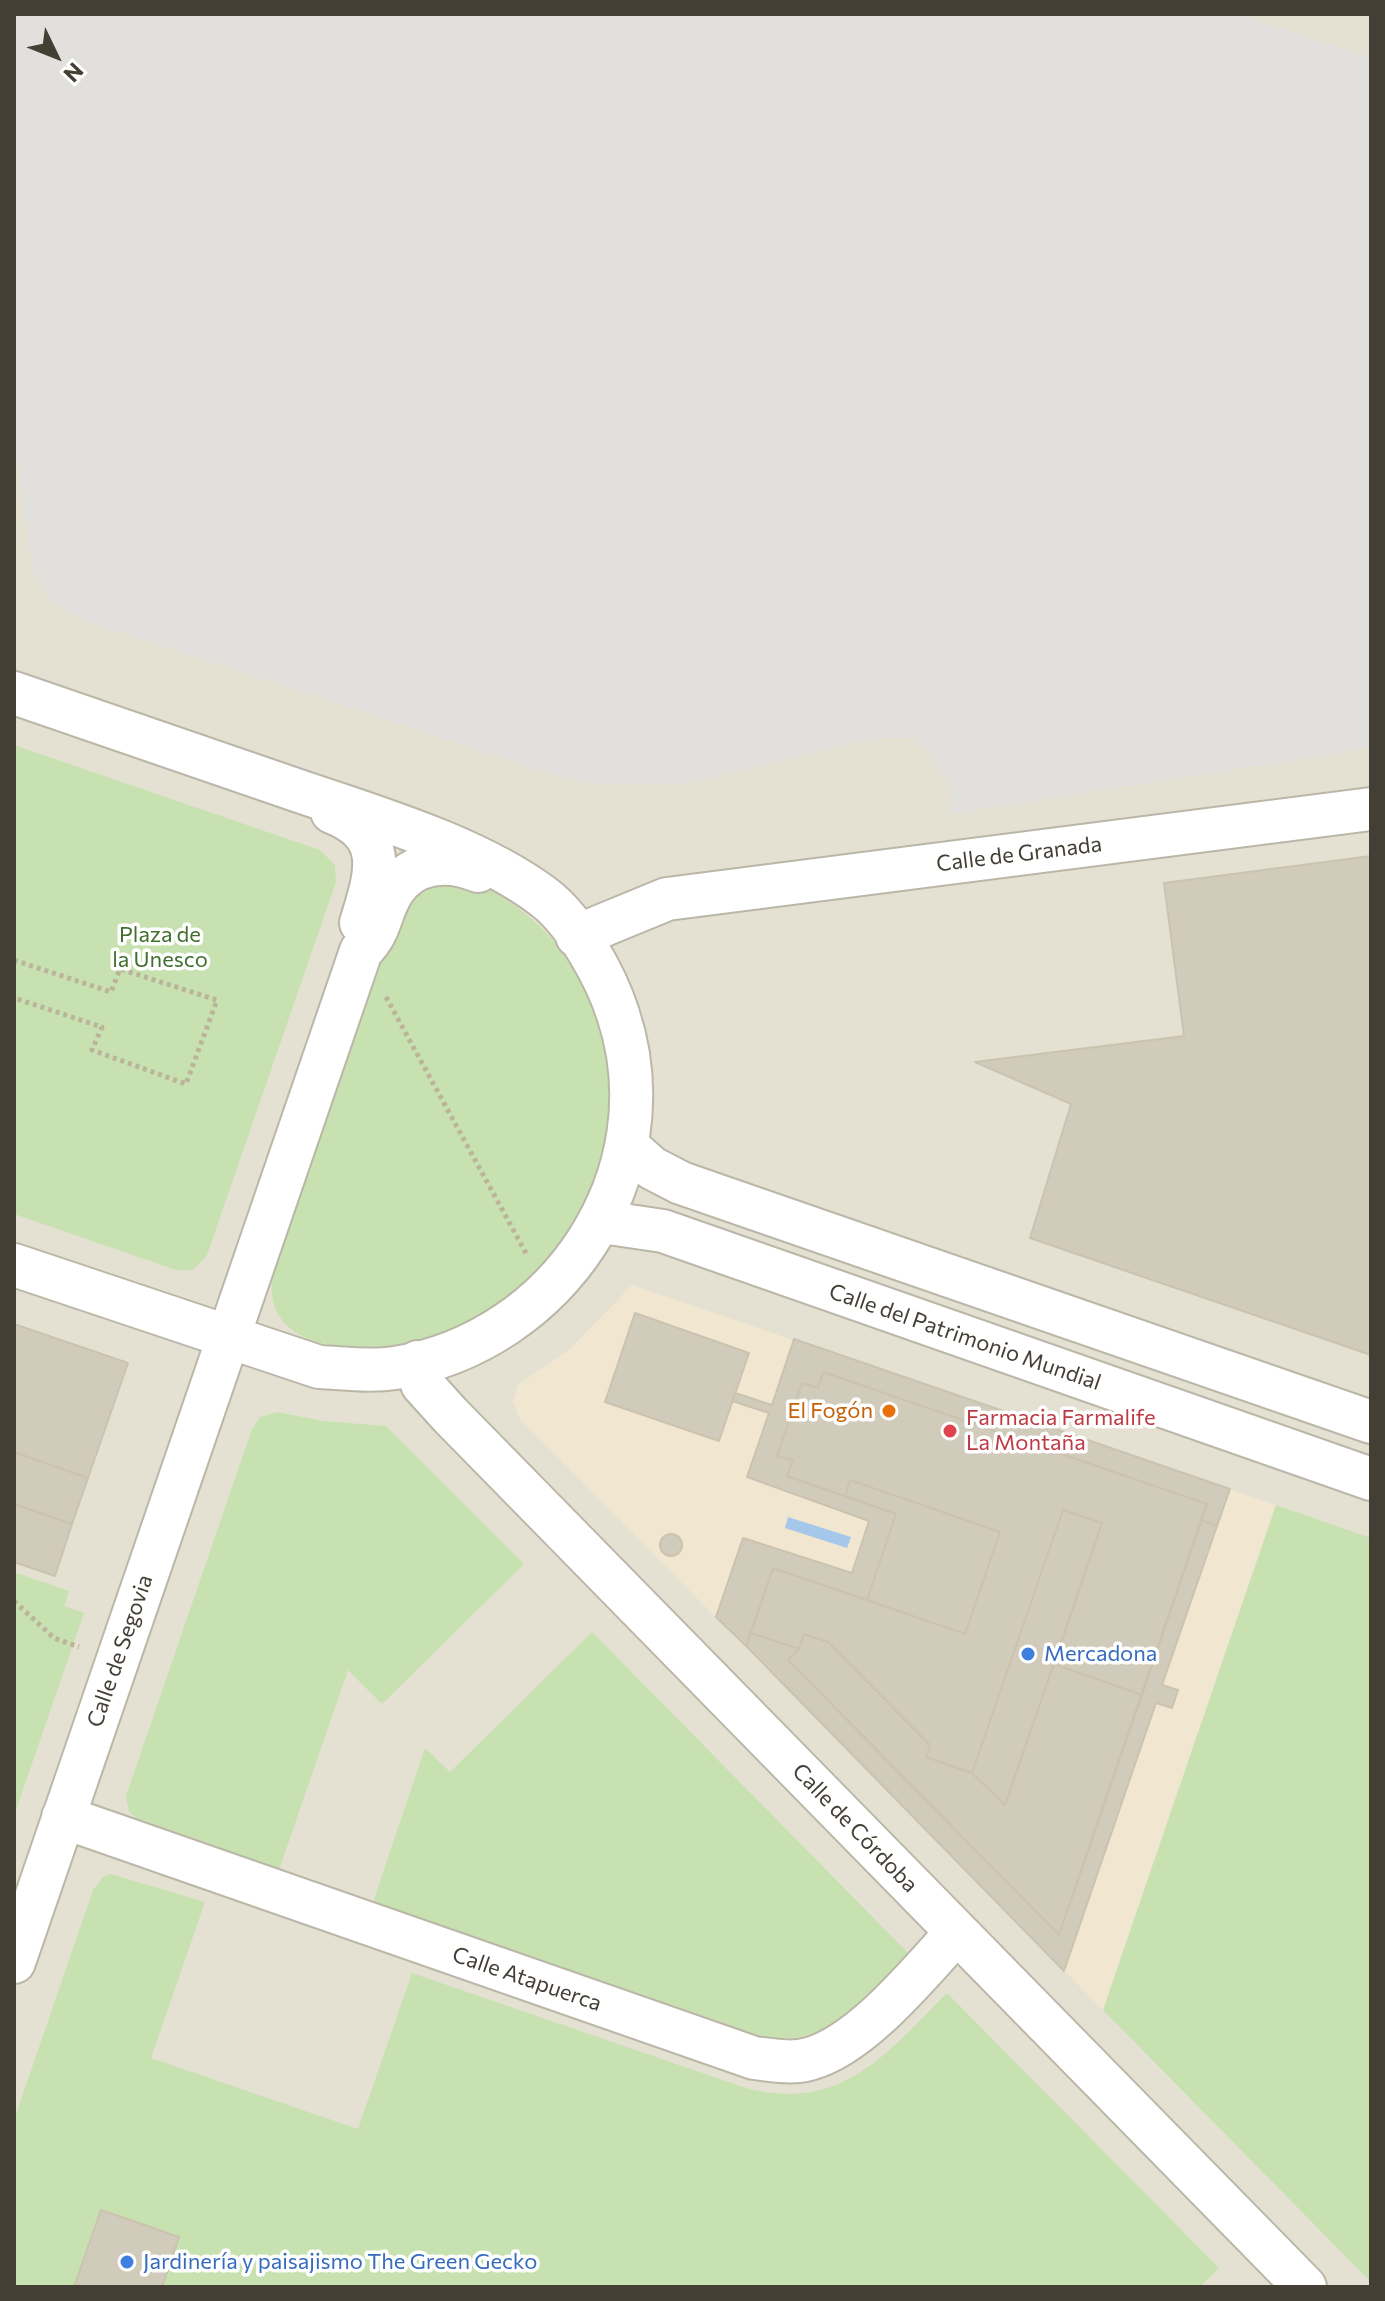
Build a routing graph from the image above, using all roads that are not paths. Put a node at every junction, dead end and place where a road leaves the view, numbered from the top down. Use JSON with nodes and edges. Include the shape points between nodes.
{"nodes":[{"id":1,"x":14,"y":693,"type":"edge"},
{"id":2,"x":287,"y":787,"type":"junction"},
{"id":3,"x":1371,"y":809,"type":"edge"},
{"id":4,"x":513,"y":880,"type":"junction"},
{"id":5,"x":577,"y":936,"type":"junction"},
{"id":6,"x":358,"y":958,"type":"junction"},
{"id":7,"x":627,"y":1146,"type":"junction"},
{"id":8,"x":274,"y":1203,"type":"junction"},
{"id":9,"x":602,"y":1222,"type":"junction"},
{"id":10,"x":14,"y":1265,"type":"edge"},
{"id":11,"x":227,"y":1338,"type":"junction"},
{"id":12,"x":300,"y":1360,"type":"junction"},
{"id":13,"x":418,"y":1362,"type":"junction"},
{"id":14,"x":1371,"y":1422,"type":"edge"},
{"id":15,"x":1371,"y":1479,"type":"edge"},
{"id":16,"x":63,"y":1817,"type":"junction"},
{"id":17,"x":957,"y":1932,"type":"junction"},
{"id":18,"x":14,"y":1962,"type":"edge"},
{"id":19,"x":1305,"y":2287,"type":"edge"}],
"edges":[{"from":1,"to":2,"type":"street"},
{"from":2,"to":4,"type":"street","via":[[409,830],[495,866]]},
{"from":2,"to":6,"type":"street","via":[[301,801],[347,818],[370,843],[376,868],[358,933]]},
{"from":3,"to":5,"type":"street","name":"Calle de Granada","via":[[667,899]]},
{"from":4,"to":5,"type":"street","via":[[546,899]]},
{"from":4,"to":6,"type":"street","via":[[497,881],[455,864],[429,864],[393,890],[376,937]]},
{"from":5,"to":7,"type":"street","via":[[608,982],[627,1041]]},
{"from":6,"to":8,"type":"street"},
{"from":7,"to":9,"type":"street"},
{"from":7,"to":14,"type":"street","via":[[652,1168],[681,1183]]},
{"from":8,"to":11,"type":"street"},
{"from":8,"to":12,"type":"street","via":[[277,1217],[263,1260],[260,1301],[279,1340]]},
{"from":9,"to":13,"type":"street","via":[[567,1274],[530,1309],[468,1346]]},
{"from":9,"to":15,"type":"street","name":"Calle del Patrimonio Mundial","via":[[663,1231]]},
{"from":10,"to":11,"type":"street"},
{"from":11,"to":12,"type":"street"},
{"from":11,"to":16,"type":"street","name":"Calle de Segovia"},
{"from":12,"to":13,"type":"street","via":[[319,1367],[370,1370]]},
{"from":13,"to":17,"type":"street","name":"Calle de Córdoba","via":[[422,1384],[450,1415]]},
{"from":16,"to":17,"type":"street","name":"Calle Atapuerca","via":[[754,2058],[782,2062],[810,2059],[858,2032]]},
{"from":16,"to":18,"type":"street","name":"Calle de Segovia"},
{"from":17,"to":19,"type":"street","name":"Calle de Córdoba"}]}
